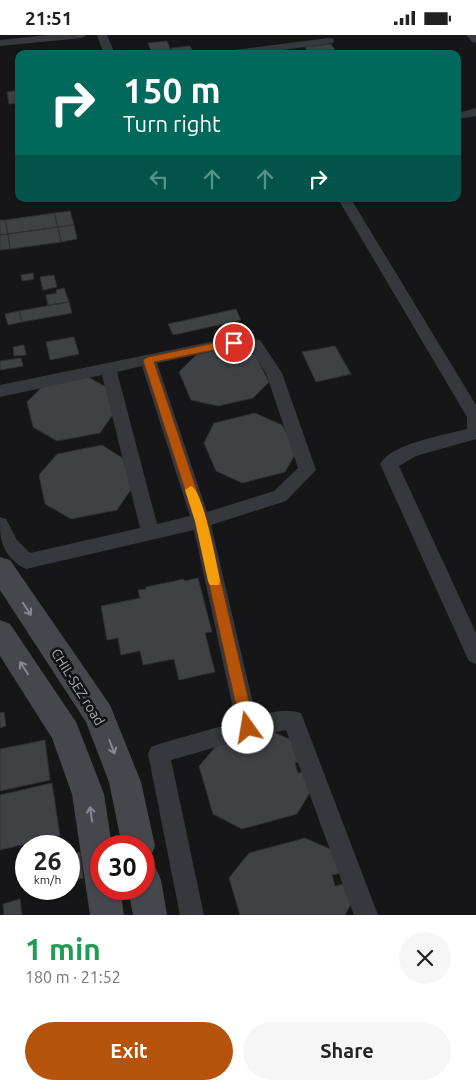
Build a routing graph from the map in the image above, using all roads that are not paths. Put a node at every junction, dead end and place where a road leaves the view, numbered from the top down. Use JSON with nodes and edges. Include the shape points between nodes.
{"nodes":[{"id":1,"x":82,"y":35,"type":"edge"},
{"id":2,"x":102,"y":35,"type":"edge"},
{"id":3,"x":472,"y":35,"type":"edge"},
{"id":4,"x":476,"y":40,"type":"edge"},
{"id":5,"x":330,"y":41,"type":"edge"},
{"id":6,"x":0,"y":43,"type":"edge"},
{"id":7,"x":261,"y":49,"type":"edge"},
{"id":8,"x":108,"y":50,"type":"edge"},
{"id":9,"x":476,"y":112,"type":"edge"},
{"id":10,"x":461,"y":115,"type":"edge"},
{"id":11,"x":346,"y":202,"type":"edge"},
{"id":12,"x":148,"y":360,"type":"junction"},
{"id":13,"x":108,"y":369,"type":"junction"},
{"id":14,"x":0,"y":391,"type":"edge"},
{"id":15,"x":201,"y":521,"type":"junction"},
{"id":16,"x":0,"y":524,"type":"edge"},
{"id":17,"x":150,"y":532,"type":"junction"},
{"id":18,"x":0,"y":568,"type":"edge"},
{"id":19,"x":0,"y":632,"type":"edge"},
{"id":20,"x":476,"y":655,"type":"edge"},
{"id":21,"x":248,"y":728,"type":"junction"},
{"id":22,"x":94,"y":835,"type":"edge"},
{"id":23,"x":136,"y":835,"type":"edge"},
{"id":24,"x":105,"y":900,"type":"edge"},
{"id":25,"x":148,"y":900,"type":"edge"},
{"id":26,"x":107,"y":915,"type":"edge"},
{"id":27,"x":150,"y":915,"type":"edge"},
{"id":28,"x":192,"y":915,"type":"edge"},
{"id":29,"x":366,"y":915,"type":"edge"}],
"edges":[{"from":1,"to":6,"type":"street"},
{"from":2,"to":8,"type":"street"},
{"from":3,"to":4,"type":"street"},
{"from":5,"to":7,"type":"street"},
{"from":9,"to":10,"type":"street"},
{"from":11,"to":20,"type":"street","via":[[475,417],[476,433],[410,451],[389,464]]},
{"from":12,"to":13,"type":"street"},
{"from":12,"to":15,"type":"street"},
{"from":12,"to":15,"type":"street","via":[[234,343],[254,344],[274,373],[307,470],[280,496]]},
{"from":13,"to":14,"type":"street"},
{"from":13,"to":17,"type":"street"},
{"from":15,"to":17,"type":"street"},
{"from":15,"to":21,"type":"street"},
{"from":16,"to":17,"type":"street","via":[[10,545],[26,561]]},
{"from":18,"to":23,"type":"street","name":"CHIL-SEZ road","one_way":true,"via":[[99,715],[126,782]]},
{"from":22,"to":19,"type":"street","one_way":true,"via":[[88,794],[65,732]]},
{"from":21,"to":28,"type":"street","via":[[159,754]]},
{"from":21,"to":29,"type":"street","via":[[293,720]]},
{"from":24,"to":26,"type":"street"},
{"from":25,"to":27,"type":"street"}]}
